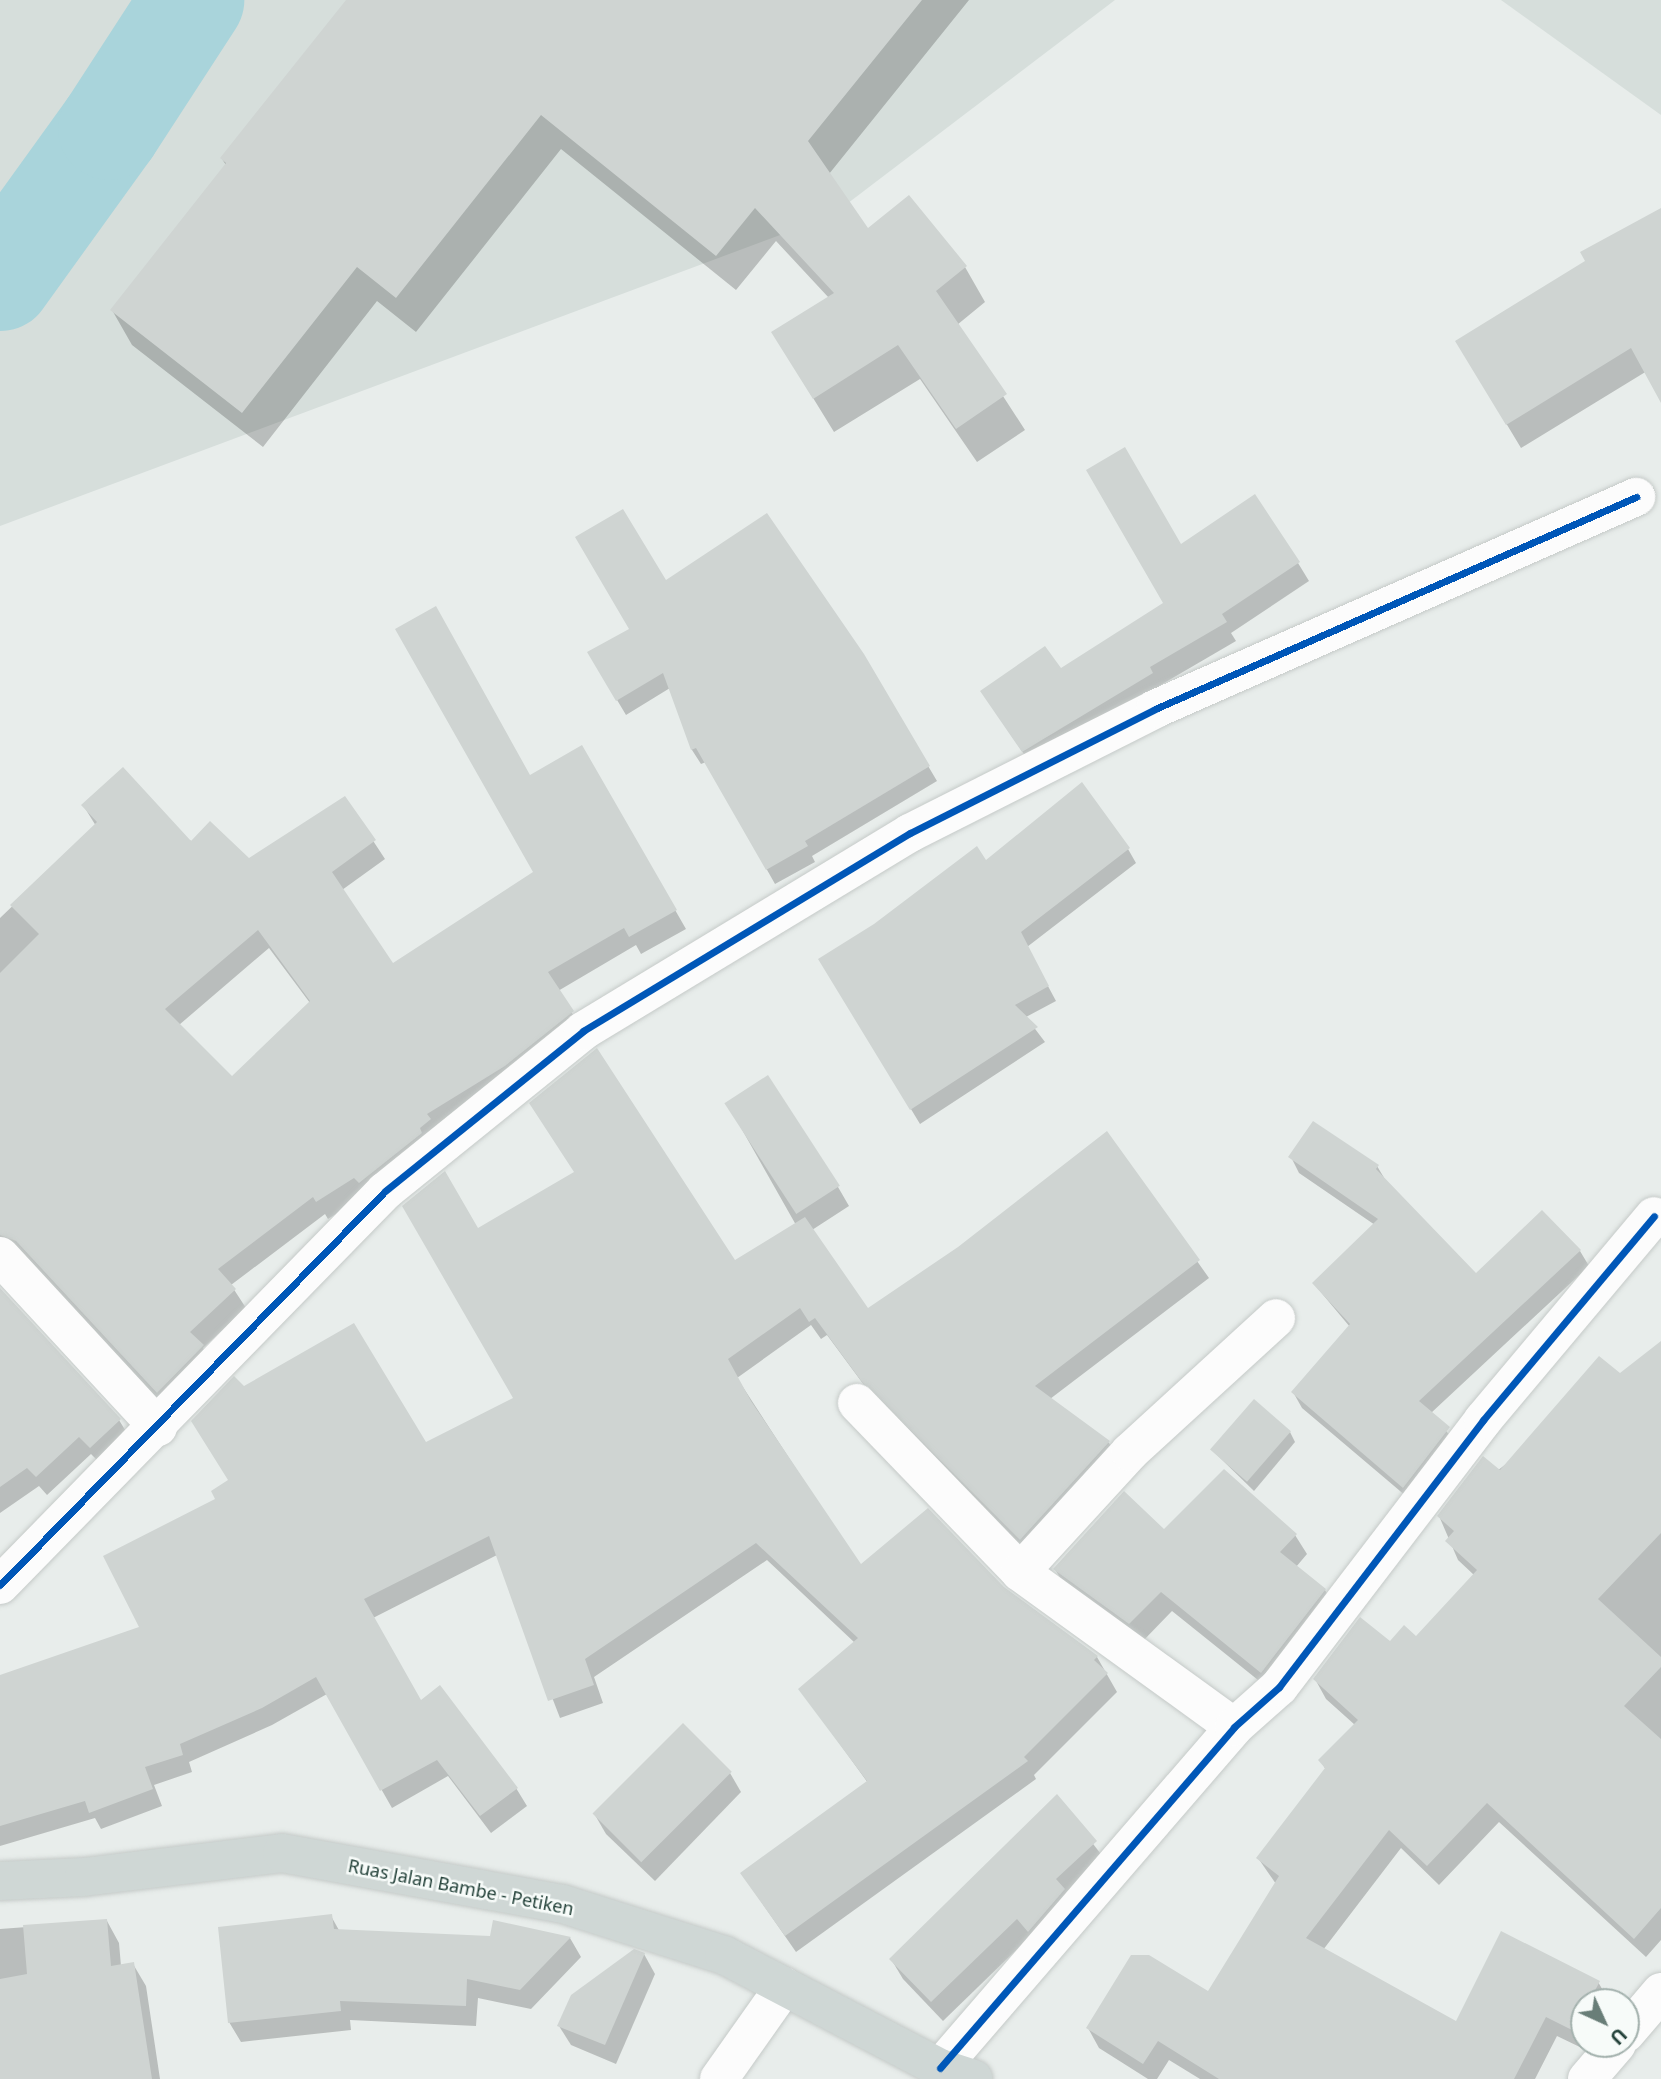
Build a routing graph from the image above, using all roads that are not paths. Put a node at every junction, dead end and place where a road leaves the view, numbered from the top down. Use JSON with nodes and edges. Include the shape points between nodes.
{"nodes":[{"id":1,"x":1636,"y":497,"type":"dead end"},
{"id":2,"x":1654,"y":1216,"type":"dead end"},
{"id":3,"x":0,"y":1256,"type":"edge"},
{"id":4,"x":1276,"y":1318,"type":"dead end"},
{"id":5,"x":857,"y":1403,"type":"dead end"},
{"id":6,"x":158,"y":1427,"type":"junction"},
{"id":7,"x":1020,"y":1572,"type":"junction"},
{"id":8,"x":0,"y":1585,"type":"edge"},
{"id":9,"x":1234,"y":1727,"type":"junction"},
{"id":10,"x":0,"y":1881,"type":"edge"},
{"id":11,"x":785,"y":1987,"type":"junction"},
{"id":12,"x":1661,"y":1992,"type":"edge"},
{"id":13,"x":1640,"y":2017,"type":"edge"},
{"id":14,"x":1605,"y":2058,"type":"edge"},
{"id":15,"x":957,"y":2074,"type":"edge"},
{"id":16,"x":719,"y":2079,"type":"edge"},
{"id":17,"x":1587,"y":2079,"type":"edge"}],
"edges":[{"from":1,"to":6,"type":"street","via":[[1155,709],[910,833],[583,1031],[385,1191]]},
{"from":2,"to":9,"type":"street","via":[[1483,1420],[1279,1687]]},
{"from":3,"to":6,"type":"street"},
{"from":4,"to":7,"type":"street","via":[[1130,1452]]},
{"from":5,"to":7,"type":"street"},
{"from":6,"to":8,"type":"street"},
{"from":7,"to":9,"type":"street"},
{"from":9,"to":15,"type":"street"},
{"from":10,"to":11,"type":"main road","name":"Ruas Jalan Bambe - Petiken","via":[[84,1877],[282,1853],[563,1904],[724,1955]]},
{"from":11,"to":15,"type":"main road","name":"Ruas Jalan Bambe - Petiken"},
{"from":11,"to":16,"type":"street"},
{"from":12,"to":13,"type":"street"},
{"from":14,"to":17,"type":"street"}]}
